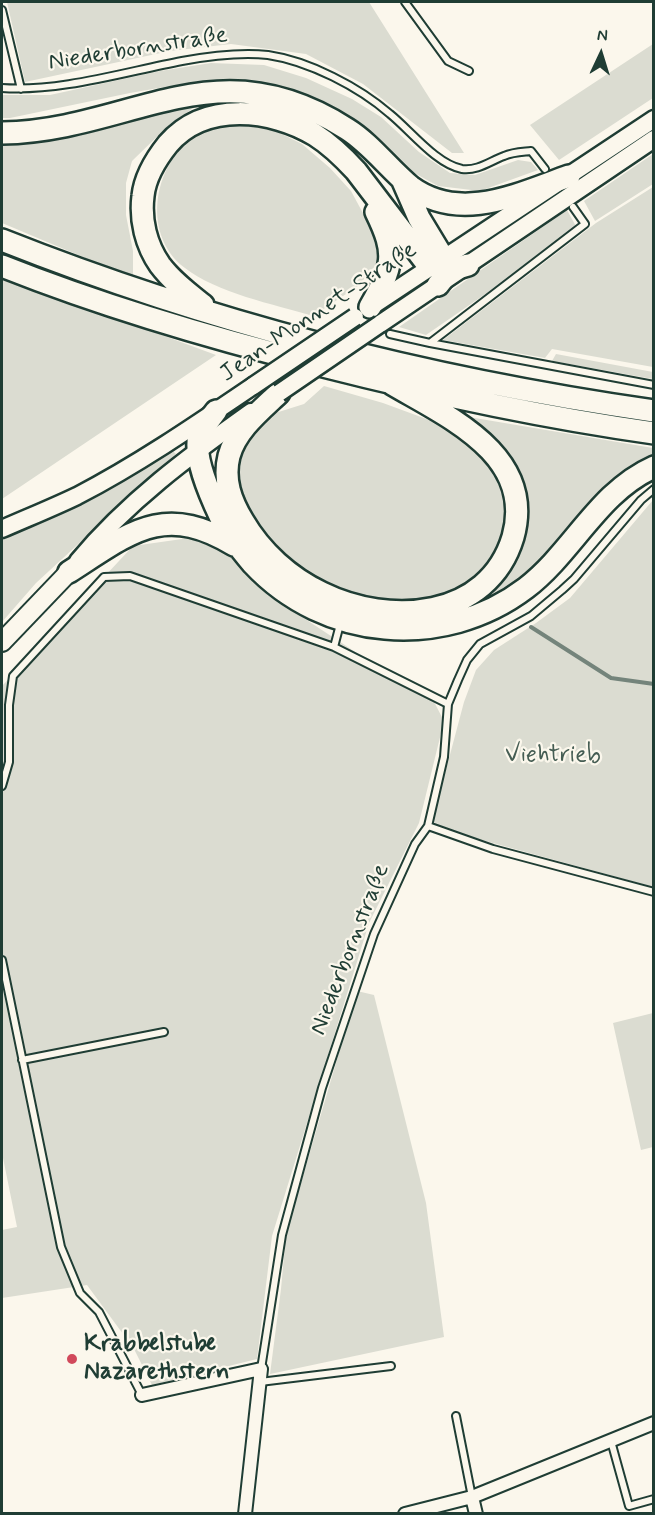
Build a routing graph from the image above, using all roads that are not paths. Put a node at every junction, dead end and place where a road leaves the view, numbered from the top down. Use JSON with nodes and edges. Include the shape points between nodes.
{"nodes":[{"id":1,"x":405,"y":2,"type":"edge"},
{"id":2,"x":2,"y":10,"type":"edge"},
{"id":3,"x":469,"y":71,"type":"dead end"},
{"id":4,"x":2,"y":88,"type":"edge"},
{"id":5,"x":21,"y":89,"type":"junction"},
{"id":6,"x":654,"y":119,"type":"edge"},
{"id":7,"x":2,"y":133,"type":"edge"},
{"id":8,"x":654,"y":139,"type":"edge"},
{"id":9,"x":545,"y":169,"type":"dead end"},
{"id":10,"x":568,"y":176,"type":"junction"},
{"id":11,"x":402,"y":179,"type":"junction"},
{"id":12,"x":363,"y":181,"type":"junction"},
{"id":13,"x":573,"y":207,"type":"dead end"},
{"id":14,"x":2,"y":240,"type":"edge"},
{"id":15,"x":468,"y":265,"type":"joint"},
{"id":16,"x":2,"y":266,"type":"edge"},
{"id":17,"x":440,"y":269,"type":"junction"},
{"id":18,"x":216,"y":315,"type":"junction"},
{"id":19,"x":374,"y":321,"type":"junction"},
{"id":20,"x":430,"y":343,"type":"junction"},
{"id":21,"x":392,"y":384,"type":"junction"},
{"id":22,"x":654,"y":385,"type":"edge"},
{"id":23,"x":279,"y":393,"type":"junction"},
{"id":24,"x":216,"y":411,"type":"junction"},
{"id":25,"x":654,"y":411,"type":"edge"},
{"id":26,"x":654,"y":433,"type":"edge"},
{"id":27,"x":199,"y":449,"type":"junction"},
{"id":28,"x":654,"y":467,"type":"edge"},
{"id":29,"x":654,"y":489,"type":"edge"},
{"id":30,"x":2,"y":530,"type":"edge"},
{"id":31,"x":240,"y":548,"type":"junction"},
{"id":32,"x":69,"y":572,"type":"junction"},
{"id":33,"x":339,"y":628,"type":"dead end"},
{"id":34,"x":2,"y":642,"type":"edge"},
{"id":35,"x":333,"y":647,"type":"junction"},
{"id":36,"x":448,"y":704,"type":"junction"},
{"id":37,"x":2,"y":786,"type":"edge"},
{"id":38,"x":428,"y":826,"type":"junction"},
{"id":39,"x":654,"y":892,"type":"edge"},
{"id":40,"x":2,"y":960,"type":"edge"},
{"id":41,"x":164,"y":1032,"type":"dead end"},
{"id":42,"x":22,"y":1060,"type":"junction"},
{"id":43,"x":391,"y":1366,"type":"dead end"},
{"id":44,"x":260,"y":1376,"type":"junction"},
{"id":45,"x":142,"y":1395,"type":"joint"},
{"id":46,"x":456,"y":1416,"type":"dead end"},
{"id":47,"x":654,"y":1423,"type":"edge"},
{"id":48,"x":611,"y":1440,"type":"junction"},
{"id":49,"x":472,"y":1497,"type":"junction"},
{"id":50,"x":654,"y":1499,"type":"edge"},
{"id":51,"x":244,"y":1514,"type":"edge"},
{"id":52,"x":405,"y":1514,"type":"edge"},
{"id":53,"x":476,"y":1514,"type":"edge"}],
"edges":[{"from":1,"to":3,"type":"lane","via":[[448,61]]},
{"from":2,"to":5,"type":"lane"},
{"from":4,"to":5,"type":"lane","name":"Niederbornstraße"},
{"from":5,"to":9,"type":"lane","name":"Niederbornstraße","via":[[222,55],[268,55],[328,75],[361,92],[453,166],[471,170],[515,152],[531,151]]},
{"from":6,"to":10,"type":"main road","name":"Jean-Monnet-Straße"},
{"from":7,"to":11,"type":"highway","via":[[76,124],[152,102],[197,94],[261,94],[299,104],[341,125]]},
{"from":8,"to":15,"type":"main road"},
{"from":10,"to":11,"type":"highway","via":[[512,196],[467,205],[429,197]]},
{"from":10,"to":17,"type":"main road","name":"Jean-Monnet-Straße"},
{"from":11,"to":17,"type":"highway"},
{"from":12,"to":17,"type":"highway","via":[[418,255]]},
{"from":12,"to":18,"type":"highway","via":[[344,158],[315,135],[258,114],[218,115],[191,126],[172,140],[160,153],[147,179],[142,204],[144,230],[164,270],[179,287]]},
{"from":12,"to":19,"type":"highway","via":[[385,229],[391,256]]},
{"from":13,"to":20,"type":"lane","via":[[585,224]]},
{"from":14,"to":18,"type":"highway"},
{"from":15,"to":17,"type":"highway"},
{"from":16,"to":21,"type":"highway","via":[[86,298],[193,331]]},
{"from":17,"to":19,"type":"main road","name":"Jean-Monnet-Straße"},
{"from":18,"to":25,"type":"highway","via":[[467,379]]},
{"from":19,"to":20,"type":"lane"},
{"from":19,"to":23,"type":"main road","name":"Jean-Monnet-Straße","bridge":true},
{"from":19,"to":24,"type":"main road","name":"Jean-Monnet-Straße","bridge":true,"via":[[253,386]]},
{"from":20,"to":22,"type":"lane"},
{"from":21,"to":23,"type":"highway","via":[[485,443],[501,462],[514,494],[514,532],[502,562],[486,583],[445,607],[412,612],[380,610],[335,599],[286,570],[255,539],[230,494],[229,456],[239,435]]},
{"from":21,"to":26,"type":"highway","via":[[527,413]]},
{"from":23,"to":27,"type":"main road","name":"Jean-Monnet-Straße"},
{"from":24,"to":27,"type":"highway","via":[[199,435]]},
{"from":24,"to":30,"type":"main road","name":"Jean-Monnet-Straße","via":[[78,495]]},
{"from":27,"to":31,"type":"highway","via":[[212,500]]},
{"from":27,"to":32,"type":"main road","name":"Jean-Monnet-Straße","via":[[98,537]]},
{"from":28,"to":31,"type":"highway","via":[[616,492],[559,559],[525,589],[490,610],[441,626],[383,629],[340,620],[292,596],[268,578]]},
{"from":29,"to":36,"type":"lane","name":"Niederbornstraße","via":[[574,579],[531,616],[480,644],[467,660]]},
{"from":31,"to":32,"type":"highway","via":[[194,526],[164,524],[128,534]]},
{"from":32,"to":34,"type":"main road"},
{"from":33,"to":35,"type":"lane"},
{"from":35,"to":36,"type":"lane"},
{"from":35,"to":37,"type":"lane","via":[[130,576],[104,577],[13,676],[9,762]]},
{"from":36,"to":38,"type":"lane","name":"Niederbornstraße","via":[[442,767]]},
{"from":38,"to":39,"type":"lane","via":[[493,849]]},
{"from":38,"to":44,"type":"lane","name":"Niederbornstraße","via":[[415,844],[374,934],[322,1088],[282,1235]]},
{"from":40,"to":42,"type":"lane"},
{"from":41,"to":42,"type":"lane"},
{"from":42,"to":45,"type":"lane","via":[[61,1247],[80,1293],[99,1312]]},
{"from":43,"to":44,"type":"lane"},
{"from":44,"to":45,"type":"street"},
{"from":44,"to":51,"type":"street","name":"Niederbornstraße"},
{"from":46,"to":49,"type":"lane"},
{"from":47,"to":48,"type":"street"},
{"from":48,"to":49,"type":"street"},
{"from":48,"to":50,"type":"lane","via":[[630,1506]]},
{"from":49,"to":52,"type":"street"},
{"from":49,"to":53,"type":"street"}]}
